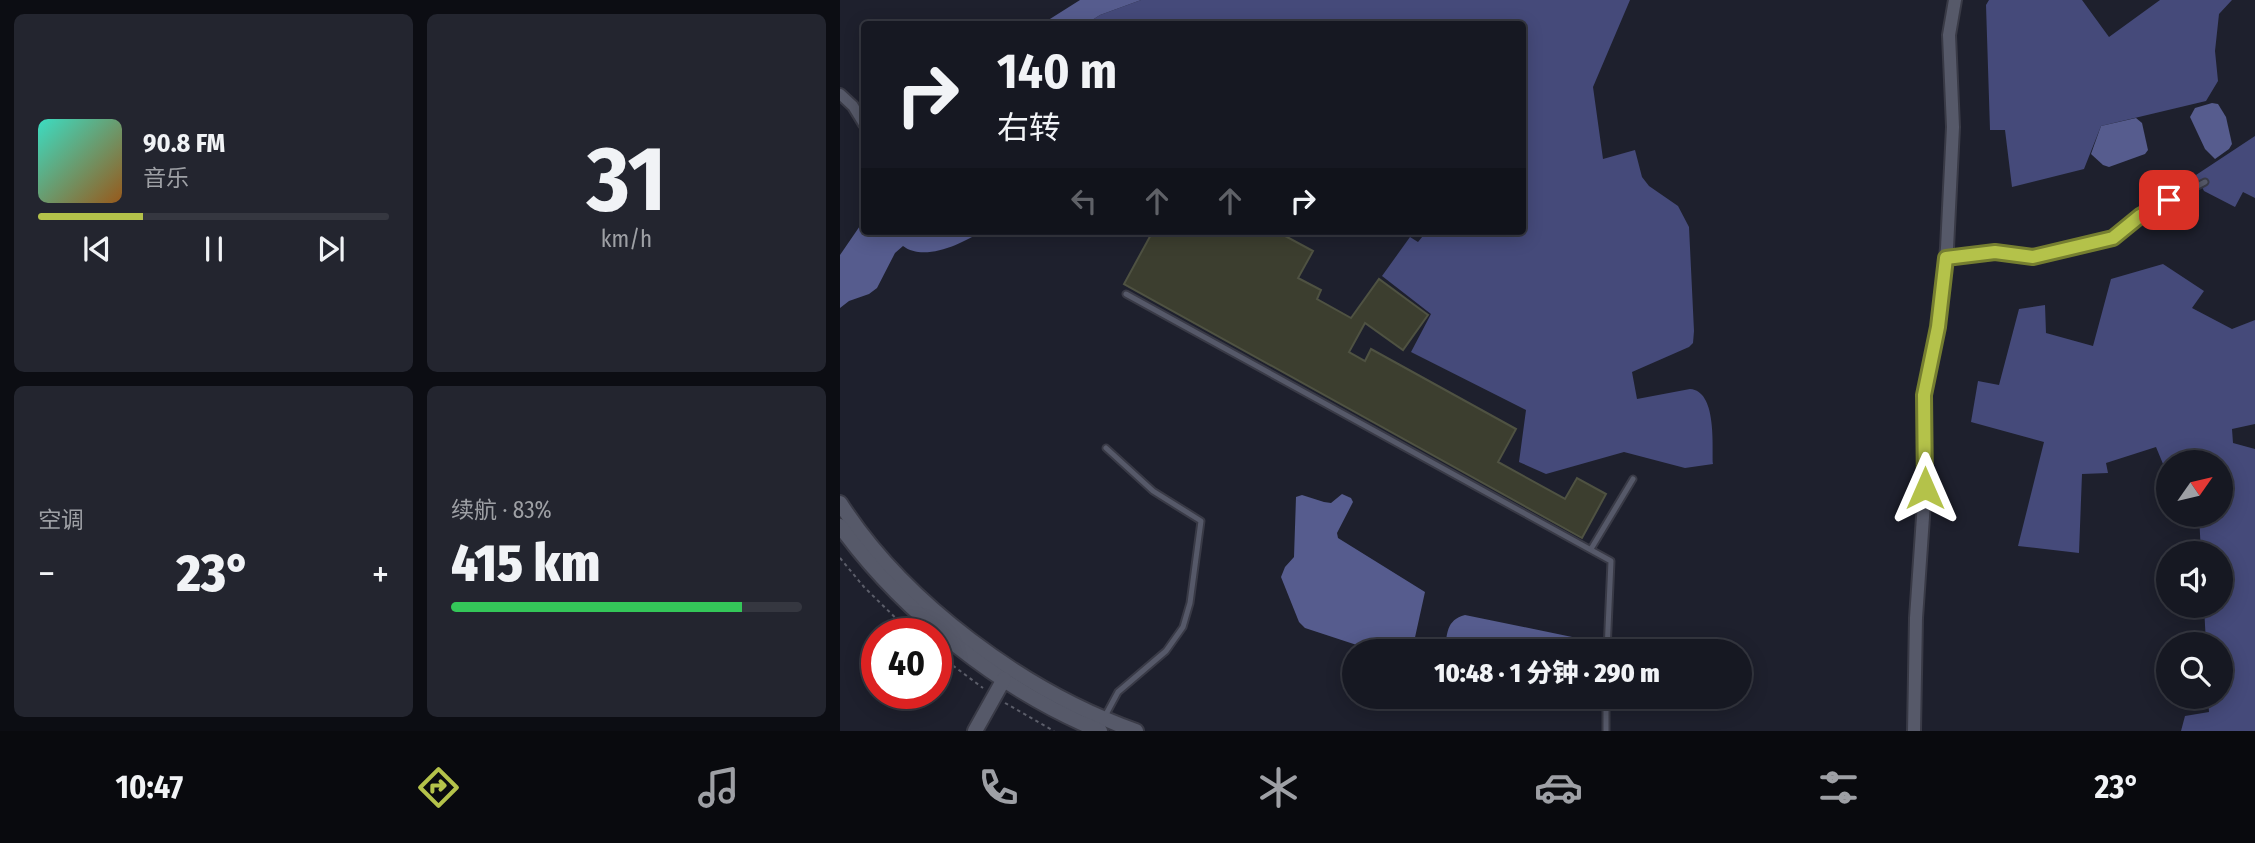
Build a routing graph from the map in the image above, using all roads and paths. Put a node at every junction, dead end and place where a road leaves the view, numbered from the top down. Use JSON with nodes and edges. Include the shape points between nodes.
{"nodes":[{"id":1,"x":1955,"y":0,"type":"edge"},
{"id":2,"x":840,"y":94,"type":"edge"},
{"id":3,"x":861,"y":119,"type":"edge"},
{"id":4,"x":2204,"y":182,"type":"dead end"},
{"id":5,"x":1946,"y":258,"type":"junction"},
{"id":6,"x":1126,"y":294,"type":"dead end"},
{"id":7,"x":1106,"y":448,"type":"dead end"},
{"id":8,"x":1633,"y":479,"type":"dead end"},
{"id":9,"x":840,"y":503,"type":"edge"},
{"id":10,"x":840,"y":526,"type":"edge"},
{"id":11,"x":1591,"y":549,"type":"junction"},
{"id":12,"x":840,"y":558,"type":"edge"},
{"id":13,"x":895,"y":618,"type":"edge"},
{"id":14,"x":1607,"y":639,"type":"edge"},
{"id":15,"x":1004,"y":679,"type":"junction"},
{"id":16,"x":1606,"y":709,"type":"edge"},
{"id":17,"x":1102,"y":725,"type":"edge"},
{"id":18,"x":975,"y":731,"type":"edge"},
{"id":19,"x":1136,"y":731,"type":"edge"},
{"id":20,"x":1606,"y":731,"type":"edge"},
{"id":21,"x":1914,"y":731,"type":"edge"}],
"edges":[{"from":1,"to":5,"type":"street","via":[[1949,35],[1953,127]]},
{"from":2,"to":3,"type":"street"},
{"from":4,"to":5,"type":"lane","via":[[2140,216],[2113,238],[2033,257],[1995,252]]},
{"from":5,"to":21,"type":"street","via":[[1924,395],[1925,488]]},
{"from":6,"to":11,"type":"lane"},
{"from":7,"to":17,"type":"lane","via":[[1153,491],[1201,521],[1190,603],[1182,627],[1166,651],[1118,692]]},
{"from":8,"to":11,"type":"lane"},
{"from":9,"to":17,"type":"main road","via":[[888,565],[952,624]]},
{"from":10,"to":15,"type":"main road","via":[[921,616]]},
{"from":11,"to":14,"type":"lane","via":[[1611,561]]},
{"from":12,"to":13,"type":"path"},
{"from":15,"to":17,"type":"main road","via":[[1040,702]]},
{"from":15,"to":18,"type":"main road"},
{"from":16,"to":20,"type":"lane"},
{"from":17,"to":19,"type":"main road"}]}
